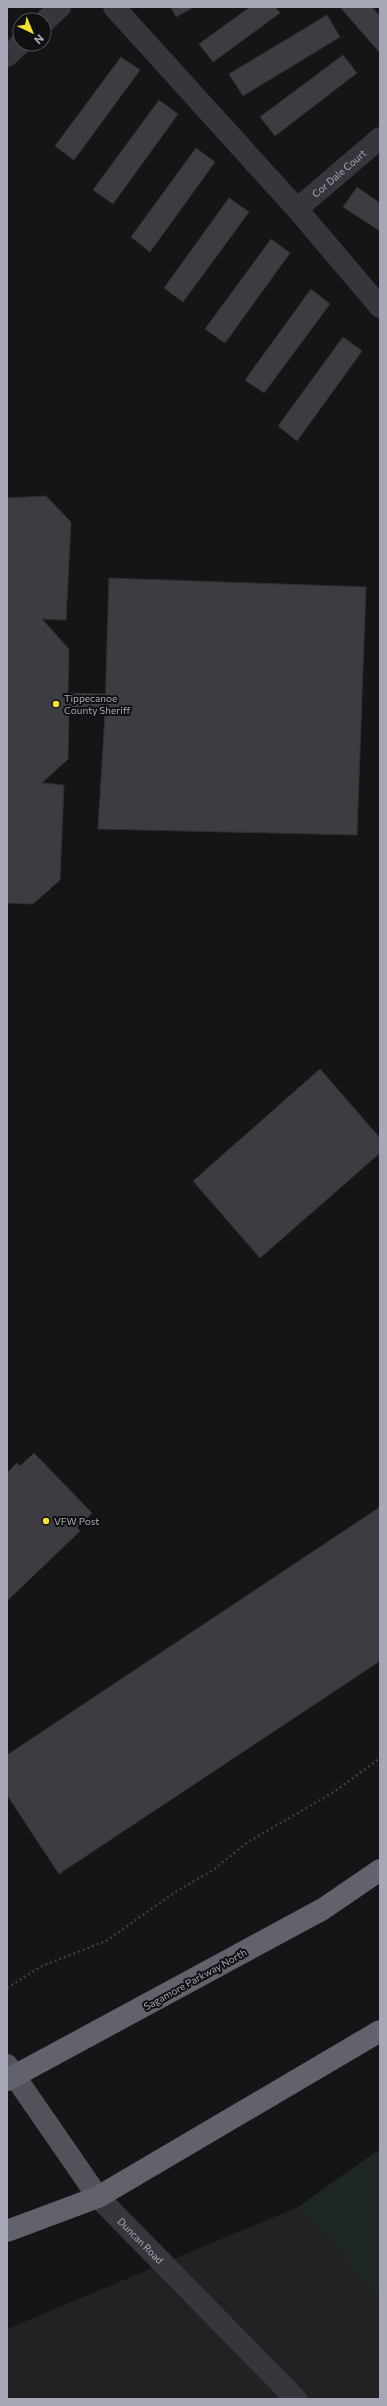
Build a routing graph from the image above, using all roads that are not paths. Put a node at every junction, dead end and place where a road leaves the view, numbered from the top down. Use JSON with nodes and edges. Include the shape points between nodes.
{"nodes":[{"id":1,"x":60,"y":7,"type":"edge"},
{"id":2,"x":114,"y":7,"type":"edge"},
{"id":3,"x":52,"y":14,"type":"edge"},
{"id":4,"x":380,"y":138,"type":"edge"},
{"id":5,"x":297,"y":209,"type":"junction"},
{"id":6,"x":380,"y":307,"type":"edge"},
{"id":7,"x":380,"y":1870,"type":"edge"},
{"id":8,"x":380,"y":2031,"type":"edge"},
{"id":9,"x":10,"y":2074,"type":"edge"},
{"id":10,"x":98,"y":2197,"type":"junction"},
{"id":11,"x":7,"y":2231,"type":"edge"},
{"id":12,"x":296,"y":2399,"type":"edge"}],
"edges":[{"from":1,"to":3,"type":"street"},
{"from":2,"to":5,"type":"street"},
{"from":4,"to":5,"type":"street","name":"Cor Dale Court"},
{"from":5,"to":6,"type":"street"},
{"from":7,"to":9,"type":"highway","name":"Sagamore Parkway North","via":[[323,1909]]},
{"from":8,"to":10,"type":"highway"},
{"from":9,"to":10,"type":"main road","name":"Duncan Road"},
{"from":10,"to":11,"type":"highway"},
{"from":10,"to":12,"type":"street","name":"Duncan Road"}]}
